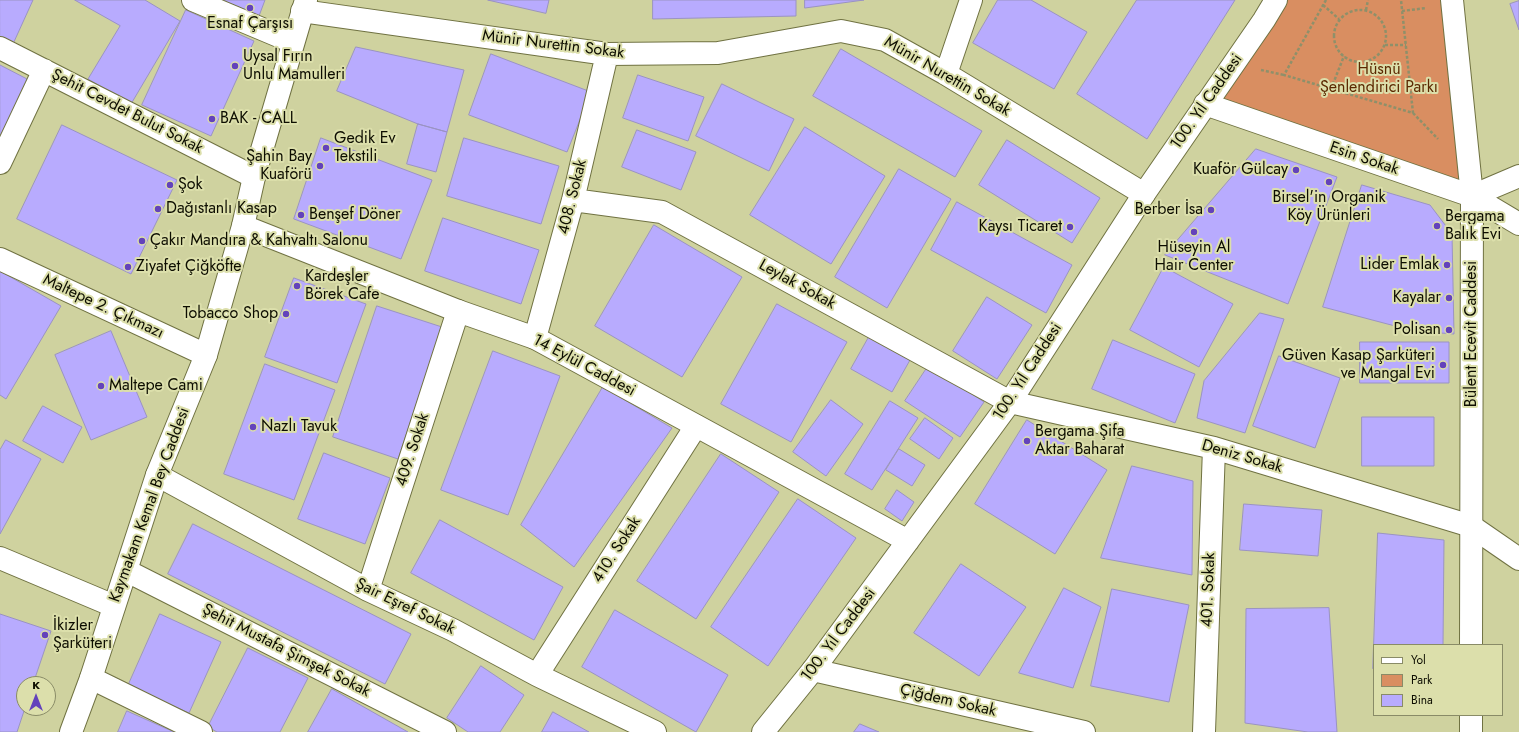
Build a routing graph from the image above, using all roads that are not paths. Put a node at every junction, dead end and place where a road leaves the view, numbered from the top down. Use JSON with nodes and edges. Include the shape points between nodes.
{"nodes":[{"id":1,"x":193,"y":0,"type":"edge"},
{"id":2,"x":971,"y":0,"type":"edge"},
{"id":3,"x":1276,"y":0,"type":"edge"},
{"id":4,"x":1452,"y":0,"type":"edge"},
{"id":5,"x":304,"y":5,"type":"edge"},
{"id":6,"x":293,"y":42,"type":"junction"},
{"id":7,"x":0,"y":48,"type":"edge"},
{"id":8,"x":607,"y":54,"type":"junction"},
{"id":9,"x":44,"y":70,"type":"junction"},
{"id":10,"x":946,"y":74,"type":"junction"},
{"id":11,"x":1205,"y":104,"type":"junction"},
{"id":12,"x":0,"y":163,"type":"edge"},
{"id":13,"x":1519,"y":176,"type":"edge"},
{"id":14,"x":254,"y":177,"type":"junction"},
{"id":15,"x":1144,"y":194,"type":"junction"},
{"id":16,"x":1472,"y":196,"type":"junction"},
{"id":17,"x":573,"y":200,"type":"junction"},
{"id":18,"x":1519,"y":224,"type":"edge"},
{"id":19,"x":244,"y":226,"type":"junction"},
{"id":20,"x":0,"y":259,"type":"edge"},
{"id":21,"x":458,"y":311,"type":"junction"},
{"id":22,"x":535,"y":338,"type":"junction"},
{"id":23,"x":206,"y":355,"type":"junction"},
{"id":24,"x":1010,"y":402,"type":"junction"},
{"id":25,"x":696,"y":426,"type":"junction"},
{"id":26,"x":1214,"y":448,"type":"junction"},
{"id":27,"x":157,"y":475,"type":"junction"},
{"id":28,"x":1471,"y":526,"type":"junction"},
{"id":29,"x":908,"y":541,"type":"junction"},
{"id":30,"x":0,"y":558,"type":"edge"},
{"id":31,"x":1519,"y":559,"type":"edge"},
{"id":32,"x":127,"y":570,"type":"junction"},
{"id":33,"x":368,"y":590,"type":"junction"},
{"id":34,"x":114,"y":606,"type":"junction"},
{"id":35,"x":1471,"y":644,"type":"edge"},
{"id":36,"x":813,"y":670,"type":"junction"},
{"id":37,"x":537,"y":675,"type":"junction"},
{"id":38,"x":91,"y":678,"type":"junction"},
{"id":39,"x":1471,"y":716,"type":"edge"},
{"id":40,"x":71,"y":732,"type":"edge"},
{"id":41,"x":200,"y":732,"type":"edge"},
{"id":42,"x":445,"y":732,"type":"edge"},
{"id":43,"x":655,"y":732,"type":"edge"},
{"id":44,"x":763,"y":732,"type":"edge"},
{"id":45,"x":1084,"y":732,"type":"edge"},
{"id":46,"x":1204,"y":732,"type":"edge"},
{"id":47,"x":1471,"y":732,"type":"edge"}],
"edges":[{"from":1,"to":6,"type":"street"},
{"from":2,"to":10,"type":"street"},
{"from":3,"to":11,"type":"street","name":"100. Yıl Caddesi"},
{"from":4,"to":16,"type":"street","name":"Bülent Ecevit Caddesi"},
{"from":5,"to":6,"type":"street","name":"Kaymakam Kemal Bey Caddesi"},
{"from":5,"to":8,"type":"street","name":"Münir Nurettin Sokak"},
{"from":6,"to":14,"type":"street","name":"Kaymakam Kemal Bey Caddesi"},
{"from":7,"to":9,"type":"street","name":"Şehit Cevdet Bulut Sokak"},
{"from":8,"to":10,"type":"street","name":"Münir Nurettin Sokak","via":[[718,53],[841,31],[885,40]]},
{"from":8,"to":17,"type":"street","name":"408. Sokak"},
{"from":9,"to":12,"type":"street"},
{"from":9,"to":14,"type":"street","name":"Şehit Cevdet Bulut Sokak"},
{"from":10,"to":15,"type":"street","name":"Münir Nurettin Sokak"},
{"from":11,"to":15,"type":"street","name":"100. Yıl Caddesi"},
{"from":11,"to":16,"type":"street","name":"Esin Sokak"},
{"from":13,"to":16,"type":"street"},
{"from":14,"to":19,"type":"street","name":"Kaymakam Kemal Bey Caddesi"},
{"from":15,"to":24,"type":"street","name":"100. Yıl Caddesi"},
{"from":16,"to":18,"type":"street","name":"Esin Sokak"},
{"from":16,"to":28,"type":"street","name":"Bülent Ecevit Caddesi"},
{"from":17,"to":22,"type":"street","name":"408. Sokak"},
{"from":17,"to":24,"type":"street","name":"Leylak Sokak","via":[[662,212]]},
{"from":19,"to":21,"type":"street","name":"14 Eylül Caddesi"},
{"from":19,"to":23,"type":"street","name":"Kaymakam Kemal Bey Caddesi"},
{"from":20,"to":23,"type":"street","name":"Maltepe 2. Çıkmazı"},
{"from":21,"to":22,"type":"street","name":"14 Eylül Caddesi"},
{"from":21,"to":33,"type":"street","name":"409. Sokak"},
{"from":22,"to":25,"type":"street","name":"14 Eylül Caddesi"},
{"from":23,"to":27,"type":"street","name":"Kaymakam Kemal Bey Caddesi"},
{"from":24,"to":26,"type":"street","name":"Deniz Sokak"},
{"from":24,"to":29,"type":"street","name":"100. Yıl Caddesi"},
{"from":25,"to":29,"type":"street","name":"14 Eylül Caddesi"},
{"from":25,"to":37,"type":"street","name":"410. Sokak"},
{"from":26,"to":28,"type":"street","name":"Deniz Sokak"},
{"from":26,"to":46,"type":"street","name":"401. Sokak"},
{"from":27,"to":32,"type":"street","name":"Kaymakam Kemal Bey Caddesi"},
{"from":27,"to":33,"type":"street","name":"Şair Eşref Sokak"},
{"from":28,"to":31,"type":"street","name":"Deniz Sokak"},
{"from":28,"to":35,"type":"street","name":"Bülent Ecevit Caddesi"},
{"from":29,"to":36,"type":"street","name":"100. Yıl Caddesi"},
{"from":30,"to":34,"type":"street"},
{"from":32,"to":34,"type":"street","name":"Kaymakam Kemal Bey Caddesi"},
{"from":32,"to":42,"type":"street","name":"Şehit Mustafa Şimşek Sokak"},
{"from":33,"to":37,"type":"street","name":"Şair Eşref Sokak","via":[[453,630]]},
{"from":34,"to":38,"type":"street","name":"Kaymakam Kemal Bey Caddesi"},
{"from":36,"to":44,"type":"street","name":"100. Yıl Caddesi"},
{"from":36,"to":45,"type":"street","name":"Çiğdem Sokak"},
{"from":37,"to":43,"type":"street","name":"Şair Eşref Sokak"},
{"from":38,"to":40,"type":"street","name":"Kaymakam Kemal Bey Caddesi"},
{"from":38,"to":41,"type":"street"},
{"from":39,"to":47,"type":"street"}]}
